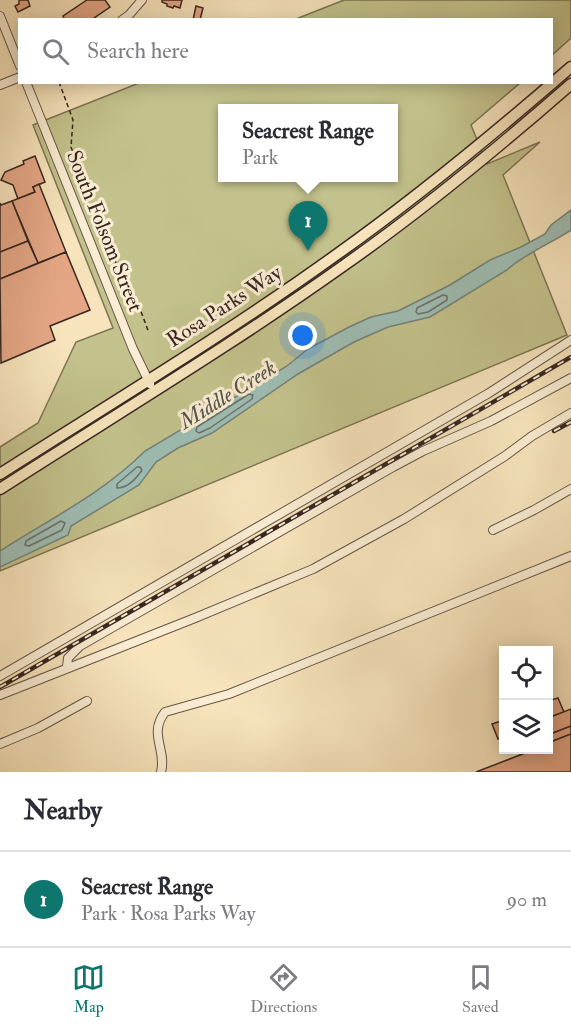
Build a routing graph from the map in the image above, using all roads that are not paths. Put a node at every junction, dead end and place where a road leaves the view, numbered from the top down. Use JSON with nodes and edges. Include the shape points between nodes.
{"nodes":[{"id":1,"x":142,"y":0,"type":"edge"},
{"id":2,"x":0,"y":16,"type":"edge"},
{"id":3,"x":125,"y":18,"type":"edge"},
{"id":4,"x":18,"y":61,"type":"edge"},
{"id":5,"x":571,"y":67,"type":"edge"},
{"id":6,"x":18,"y":78,"type":"edge"},
{"id":7,"x":553,"y":83,"type":"edge"},
{"id":8,"x":27,"y":84,"type":"edge"},
{"id":9,"x":551,"y":84,"type":"edge"},
{"id":10,"x":571,"y":84,"type":"edge"},
{"id":11,"x":0,"y":85,"type":"edge"},
{"id":12,"x":571,"y":340,"type":"edge"},
{"id":13,"x":571,"y":378,"type":"edge"},
{"id":14,"x":147,"y":379,"type":"junction"},
{"id":15,"x":154,"y":390,"type":"junction"},
{"id":16,"x":571,"y":413,"type":"edge"},
{"id":17,"x":0,"y":474,"type":"edge"},
{"id":18,"x":0,"y":489,"type":"edge"},
{"id":19,"x":571,"y":489,"type":"edge"},
{"id":20,"x":493,"y":530,"type":"dead end"},
{"id":21,"x":571,"y":556,"type":"edge"},
{"id":22,"x":67,"y":667,"type":"junction"},
{"id":23,"x":0,"y":676,"type":"edge"},
{"id":24,"x":0,"y":695,"type":"edge"},
{"id":25,"x":87,"y":701,"type":"dead end"},
{"id":26,"x":0,"y":744,"type":"edge"},
{"id":27,"x":161,"y":772,"type":"edge"}],
"edges":[{"from":1,"to":3,"type":"street"},
{"from":2,"to":4,"type":"street"},
{"from":5,"to":7,"type":"highway","name":"Rosa Parks Way"},
{"from":6,"to":11,"type":"street"},
{"from":8,"to":14,"type":"street","name":"South Folsom Street"},
{"from":9,"to":14,"type":"highway","name":"Rosa Parks Way","via":[[384,221],[282,293]]},
{"from":10,"to":15,"type":"highway","name":"Rosa Parks Way","via":[[398,226],[291,302]]},
{"from":12,"to":23,"type":"street","via":[[489,393]]},
{"from":13,"to":22,"type":"street","via":[[491,421],[423,451],[262,541],[80,646],[68,658]]},
{"from":14,"to":15,"type":"street","name":"South Folsom Street"},
{"from":14,"to":17,"type":"highway","name":"Rosa Parks Way"},
{"from":15,"to":18,"type":"highway","name":"Rosa Parks Way"},
{"from":16,"to":22,"type":"street","via":[[346,552],[267,589]]},
{"from":19,"to":20,"type":"street"},
{"from":21,"to":27,"type":"street","via":[[229,694],[165,712],[157,734]]},
{"from":22,"to":24,"type":"street"},
{"from":25,"to":26,"type":"street"}]}
